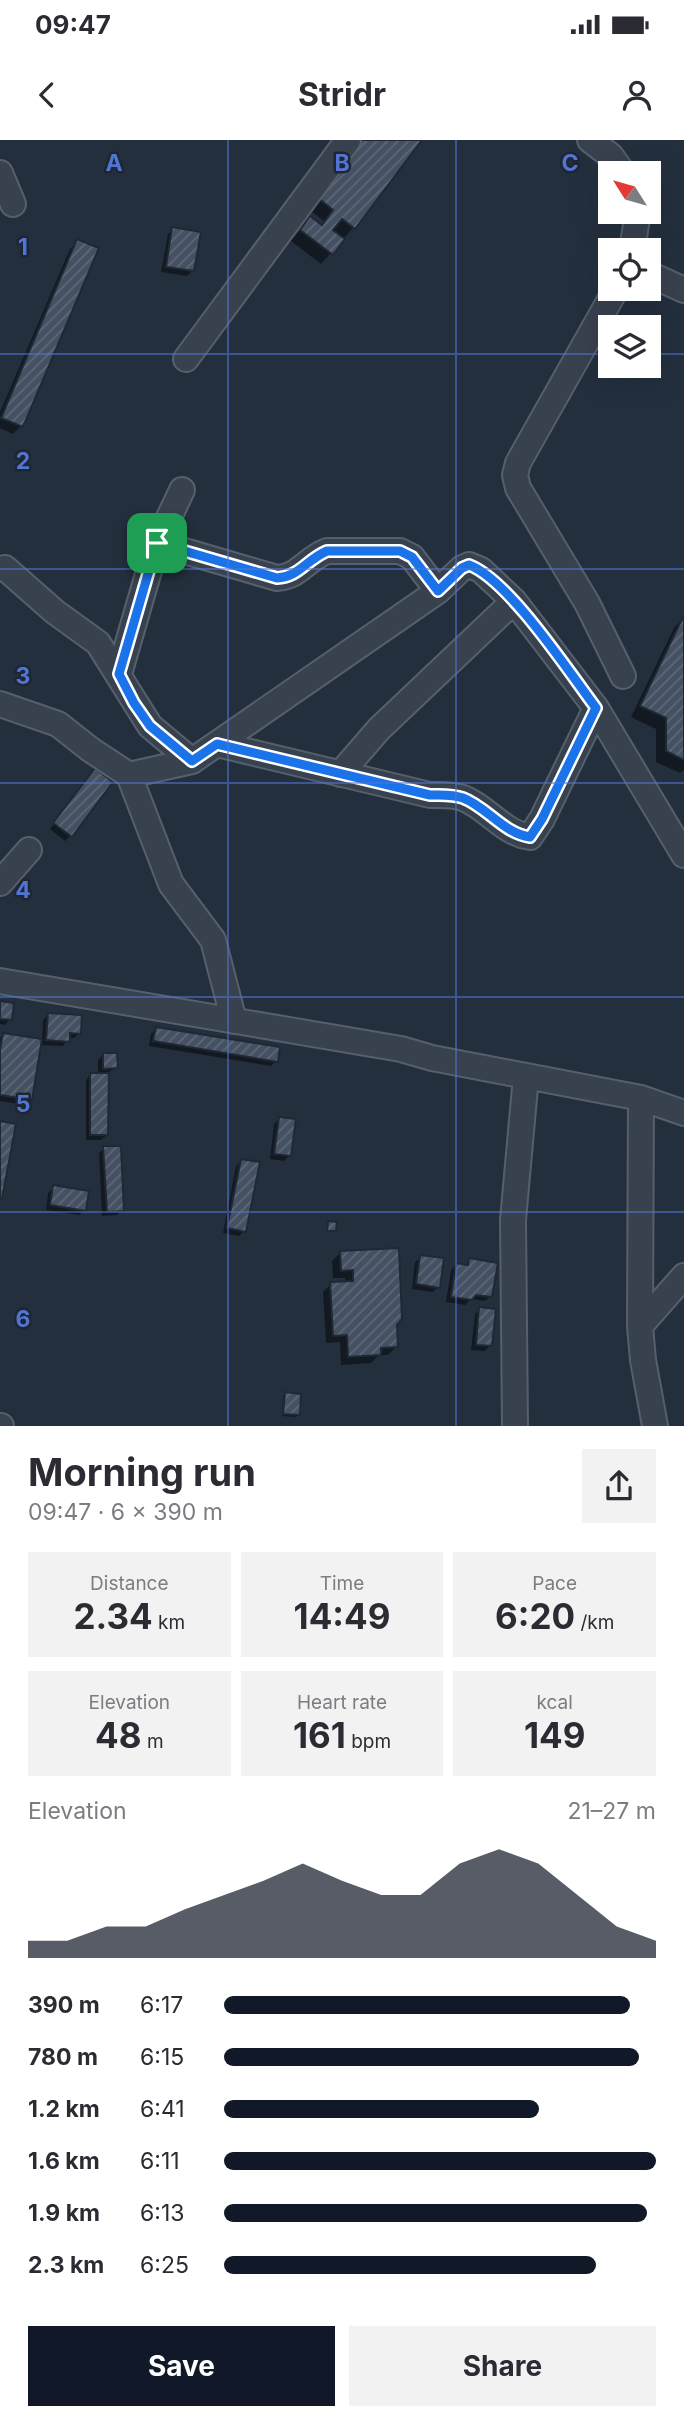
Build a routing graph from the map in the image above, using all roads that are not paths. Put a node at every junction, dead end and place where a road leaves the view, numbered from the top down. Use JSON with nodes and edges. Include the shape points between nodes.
{"nodes":[{"id":1,"x":348,"y":140,"type":"edge"},
{"id":2,"x":590,"y":140,"type":"edge"},
{"id":3,"x":615,"y":161,"type":"edge"},
{"id":4,"x":0,"y":173,"type":"edge"},
{"id":5,"x":13,"y":204,"type":"dead end"},
{"id":6,"x":661,"y":279,"type":"edge"},
{"id":7,"x":684,"y":290,"type":"edge"},
{"id":8,"x":609,"y":301,"type":"edge"},
{"id":9,"x":186,"y":359,"type":"dead end"},
{"id":10,"x":182,"y":490,"type":"dead end"},
{"id":11,"x":157,"y":543,"type":"junction"},
{"id":12,"x":5,"y":568,"type":"dead end"},
{"id":13,"x":438,"y":591,"type":"junction"},
{"id":14,"x":514,"y":601,"type":"junction"},
{"id":15,"x":119,"y":674,"type":"junction"},
{"id":16,"x":624,"y":676,"type":"dead end"},
{"id":17,"x":0,"y":704,"type":"edge"},
{"id":18,"x":596,"y":708,"type":"junction"},
{"id":19,"x":217,"y":744,"type":"junction"},
{"id":20,"x":192,"y":761,"type":"junction"},
{"id":21,"x":340,"y":774,"type":"junction"},
{"id":22,"x":129,"y":775,"type":"junction"},
{"id":23,"x":29,"y":850,"type":"dead end"},
{"id":24,"x":684,"y":855,"type":"edge"},
{"id":25,"x":0,"y":883,"type":"edge"},
{"id":26,"x":0,"y":981,"type":"edge"},
{"id":27,"x":234,"y":1021,"type":"junction"},
{"id":28,"x":526,"y":1076,"type":"junction"},
{"id":29,"x":641,"y":1098,"type":"junction"},
{"id":30,"x":684,"y":1113,"type":"edge"},
{"id":31,"x":684,"y":1276,"type":"edge"},
{"id":32,"x":640,"y":1326,"type":"junction"},
{"id":33,"x":515,"y":1426,"type":"edge"},
{"id":34,"x":655,"y":1426,"type":"edge"}],
"edges":[{"from":1,"to":9,"type":"street"},
{"from":2,"to":3,"type":"street"},
{"from":4,"to":5,"type":"street"},
{"from":6,"to":7,"type":"street"},
{"from":8,"to":16,"type":"street","via":[[514,475]]},
{"from":10,"to":11,"type":"street"},
{"from":11,"to":13,"type":"street","via":[[277,578],[289,578],[327,551],[400,551],[412,557]]},
{"from":11,"to":15,"type":"street"},
{"from":12,"to":15,"type":"street","via":[[98,643]]},
{"from":13,"to":14,"type":"street","via":[[469,565],[481,570]]},
{"from":13,"to":19,"type":"street"},
{"from":14,"to":18,"type":"street"},
{"from":14,"to":21,"type":"street","via":[[379,729]]},
{"from":15,"to":20,"type":"street","via":[[150,726]]},
{"from":17,"to":22,"type":"street","via":[[58,724]]},
{"from":18,"to":21,"type":"street","via":[[530,837],[518,835],[465,799]]},
{"from":18,"to":24,"type":"street"},
{"from":19,"to":20,"type":"street"},
{"from":19,"to":21,"type":"street"},
{"from":20,"to":22,"type":"street"},
{"from":22,"to":27,"type":"street","via":[[171,884],[213,940]]},
{"from":23,"to":25,"type":"street"},
{"from":26,"to":27,"type":"street"},
{"from":27,"to":28,"type":"street"},
{"from":28,"to":29,"type":"street"},
{"from":28,"to":33,"type":"street","via":[[513,1220]]},
{"from":29,"to":30,"type":"street"},
{"from":29,"to":32,"type":"street"},
{"from":31,"to":32,"type":"street"},
{"from":32,"to":34,"type":"street"}]}
